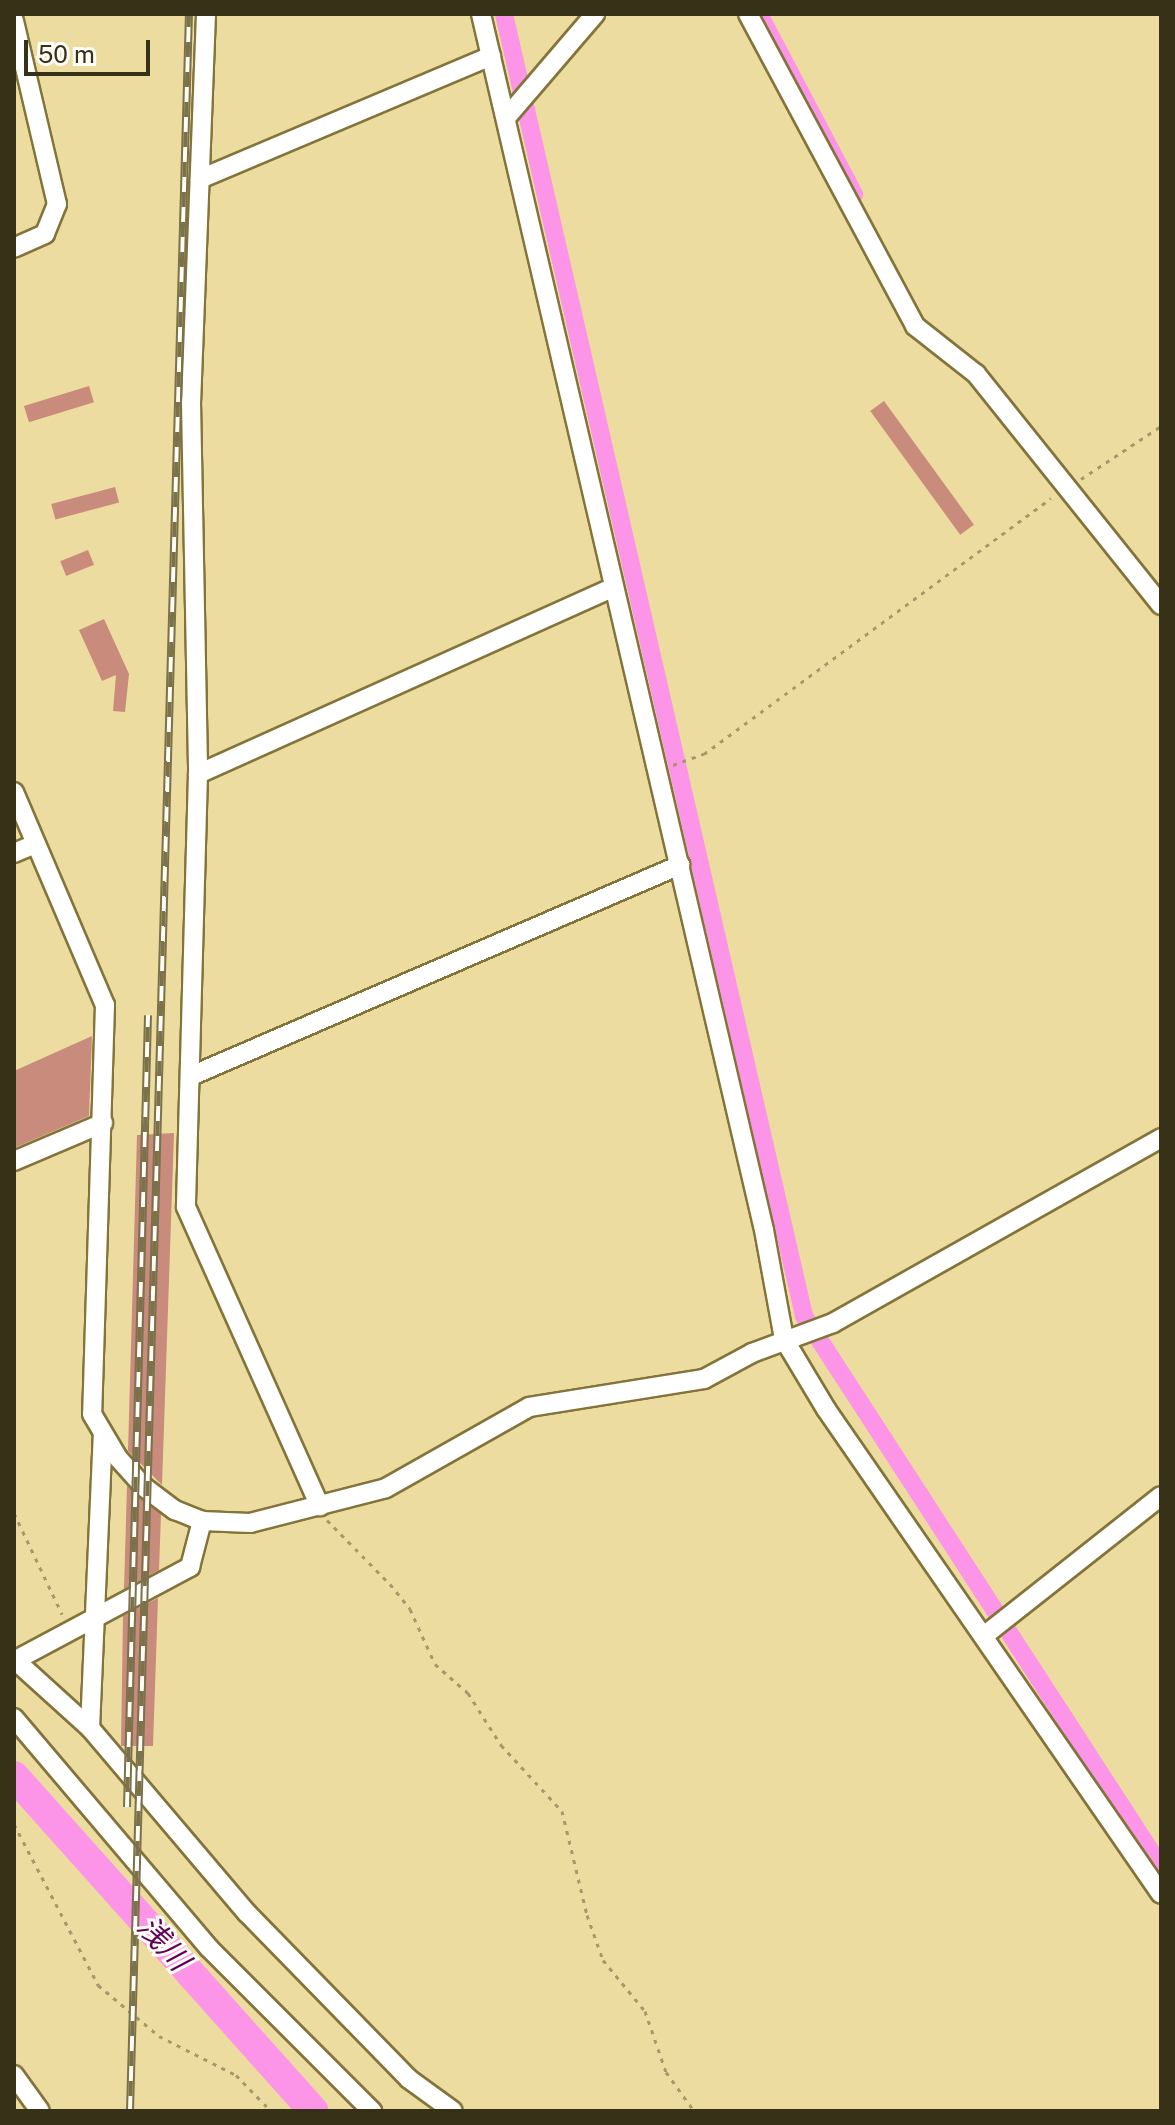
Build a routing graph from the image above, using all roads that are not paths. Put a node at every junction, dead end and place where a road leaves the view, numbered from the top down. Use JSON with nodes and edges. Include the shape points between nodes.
{"nodes":[{"id":1,"x":206,"y":14,"type":"edge"},
{"id":2,"x":481,"y":14,"type":"edge"},
{"id":3,"x":595,"y":14,"type":"edge"},
{"id":4,"x":748,"y":14,"type":"edge"},
{"id":5,"x":14,"y":21,"type":"edge"},
{"id":6,"x":491,"y":56,"type":"junction"},
{"id":7,"x":510,"y":114,"type":"junction"},
{"id":8,"x":200,"y":179,"type":"junction"},
{"id":9,"x":14,"y":248,"type":"edge"},
{"id":10,"x":612,"y":588,"type":"junction"},
{"id":11,"x":1161,"y":605,"type":"edge"},
{"id":12,"x":198,"y":774,"type":"junction"},
{"id":13,"x":14,"y":792,"type":"edge"},
{"id":14,"x":35,"y":844,"type":"junction"},
{"id":15,"x":14,"y":853,"type":"edge"},
{"id":16,"x":680,"y":865,"type":"junction"},
{"id":17,"x":191,"y":1076,"type":"junction"},
{"id":18,"x":103,"y":1123,"type":"junction"},
{"id":19,"x":1161,"y":1138,"type":"edge"},
{"id":20,"x":14,"y":1161,"type":"edge"},
{"id":21,"x":784,"y":1339,"type":"junction"},
{"id":22,"x":103,"y":1433,"type":"junction"},
{"id":23,"x":1161,"y":1496,"type":"edge"},
{"id":24,"x":320,"y":1506,"type":"junction"},
{"id":25,"x":202,"y":1521,"type":"junction"},
{"id":26,"x":96,"y":1619,"type":"junction"},
{"id":27,"x":989,"y":1632,"type":"junction"},
{"id":28,"x":15,"y":1661,"type":"edge"},
{"id":29,"x":14,"y":1718,"type":"edge"},
{"id":30,"x":90,"y":1728,"type":"junction"},
{"id":31,"x":1161,"y":1894,"type":"edge"},
{"id":32,"x":14,"y":2075,"type":"edge"},
{"id":33,"x":40,"y":2111,"type":"edge"},
{"id":34,"x":372,"y":2111,"type":"edge"},
{"id":35,"x":453,"y":2111,"type":"edge"}],
"edges":[{"from":1,"to":8,"type":"street"},
{"from":2,"to":6,"type":"street"},
{"from":3,"to":7,"type":"street"},
{"from":4,"to":11,"type":"street","via":[[915,326],[976,374]]},
{"from":5,"to":9,"type":"street","via":[[57,204],[45,234]]},
{"from":6,"to":7,"type":"street"},
{"from":6,"to":8,"type":"street"},
{"from":7,"to":10,"type":"street"},
{"from":8,"to":12,"type":"street","via":[[191,402]]},
{"from":10,"to":12,"type":"street"},
{"from":10,"to":16,"type":"street"},
{"from":12,"to":17,"type":"street"},
{"from":13,"to":14,"type":"street"},
{"from":14,"to":15,"type":"street"},
{"from":14,"to":18,"type":"street","via":[[105,1005]]},
{"from":16,"to":17,"type":"street"},
{"from":16,"to":21,"type":"street"},
{"from":17,"to":24,"type":"street","via":[[186,1207]]},
{"from":18,"to":20,"type":"street"},
{"from":18,"to":22,"type":"street","via":[[92,1414]]},
{"from":19,"to":21,"type":"street","via":[[823,1328]]},
{"from":21,"to":24,"type":"street","via":[[676,1387],[529,1407],[386,1488]]},
{"from":21,"to":27,"type":"street","via":[[826,1409]]},
{"from":22,"to":25,"type":"street","via":[[144,1487],[175,1510]]},
{"from":22,"to":26,"type":"street"},
{"from":23,"to":27,"type":"street"},
{"from":24,"to":25,"type":"street","via":[[250,1523]]},
{"from":25,"to":26,"type":"street","via":[[190,1567]]},
{"from":26,"to":28,"type":"street"},
{"from":26,"to":30,"type":"street"},
{"from":27,"to":31,"type":"street"},
{"from":28,"to":30,"type":"street"},
{"from":29,"to":34,"type":"street","via":[[209,1948]]},
{"from":30,"to":35,"type":"street","via":[[247,1913],[409,2079]]},
{"from":32,"to":33,"type":"street"}]}
